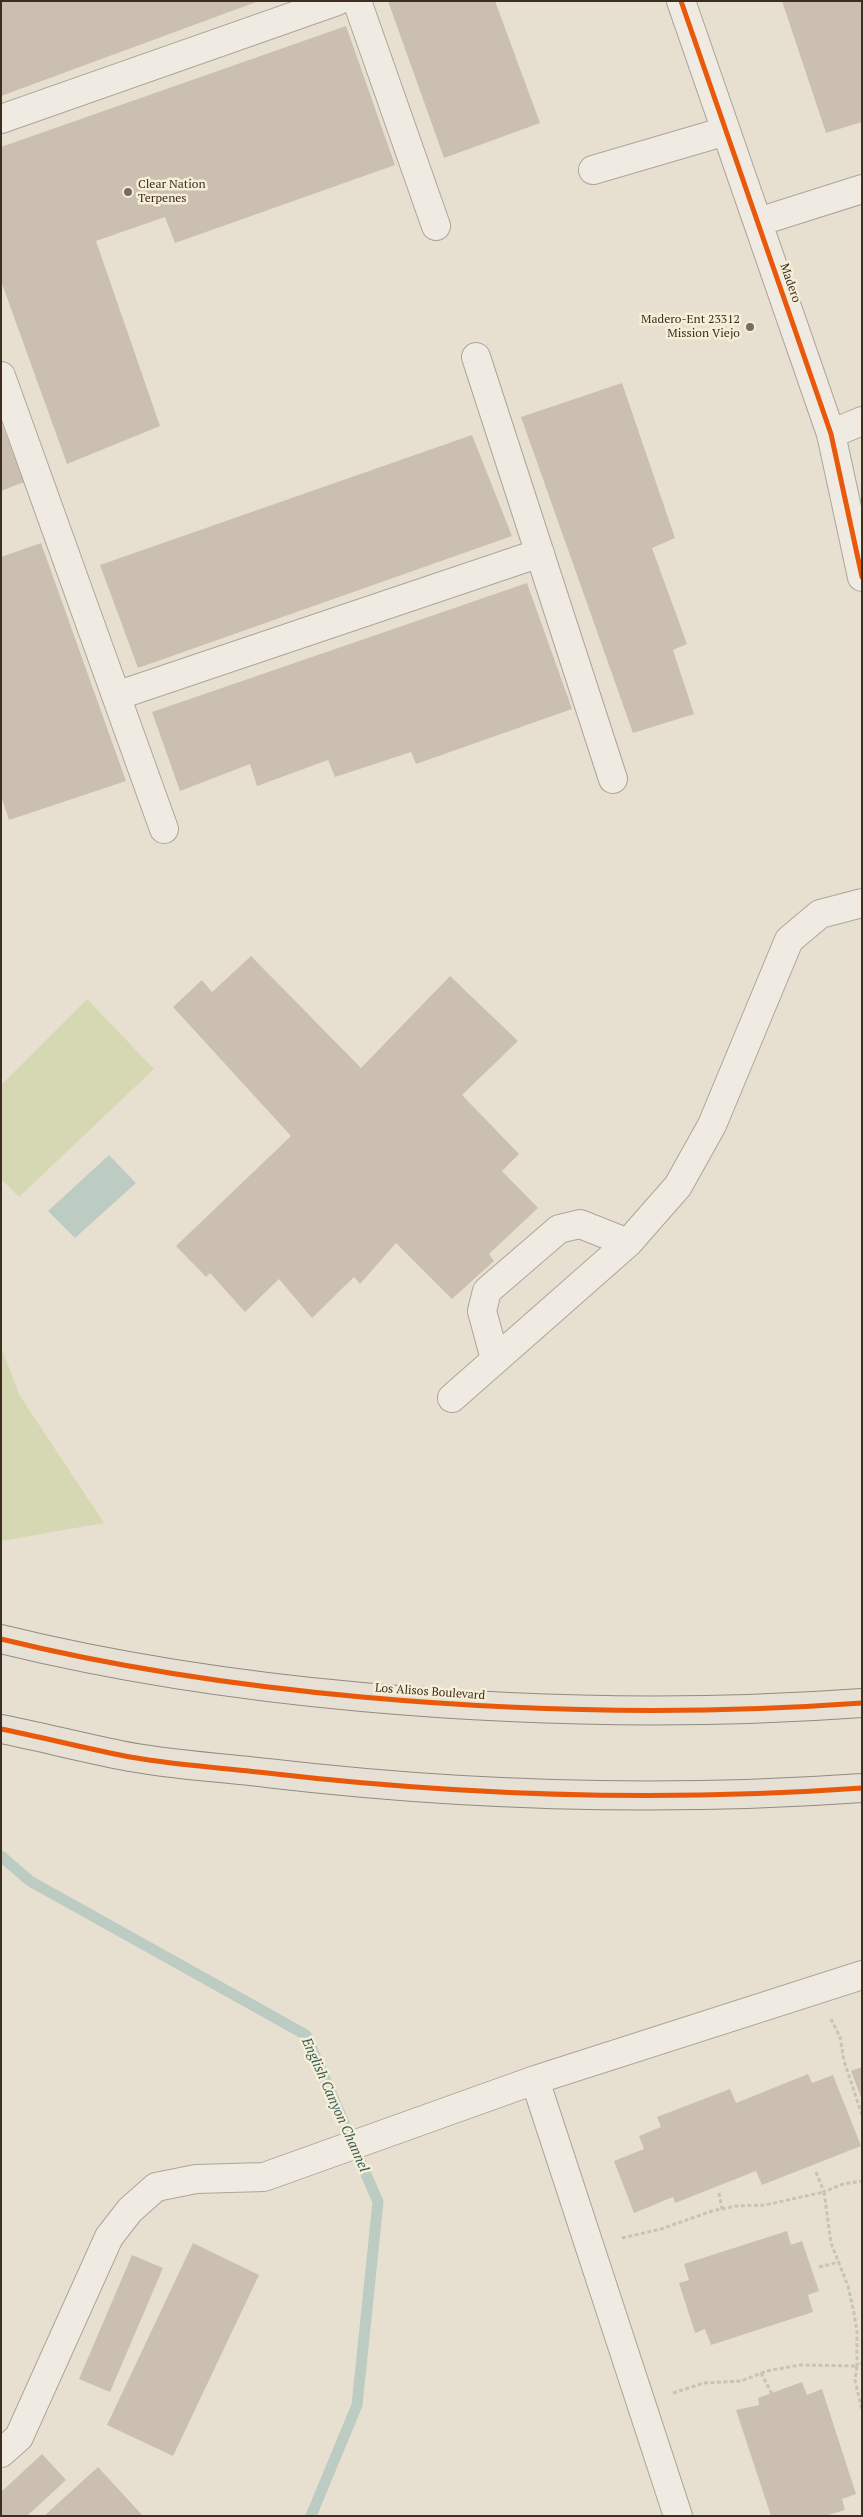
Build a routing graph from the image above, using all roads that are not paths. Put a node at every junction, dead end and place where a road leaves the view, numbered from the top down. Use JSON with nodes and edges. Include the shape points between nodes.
{"nodes":[{"id":1,"x":337,"y":1,"type":"edge"},
{"id":2,"x":357,"y":1,"type":"edge"},
{"id":3,"x":681,"y":1,"type":"edge"},
{"id":4,"x":1,"y":119,"type":"edge"},
{"id":5,"x":726,"y":131,"type":"junction"},
{"id":6,"x":593,"y":170,"type":"dead end"},
{"id":7,"x":862,"y":188,"type":"edge"},
{"id":8,"x":758,"y":222,"type":"junction"},
{"id":9,"x":436,"y":226,"type":"dead end"},
{"id":10,"x":476,"y":357,"type":"dead end"},
{"id":11,"x":1,"y":376,"type":"edge"},
{"id":12,"x":862,"y":422,"type":"edge"},
{"id":13,"x":831,"y":434,"type":"junction"},
{"id":14,"x":540,"y":553,"type":"junction"},
{"id":15,"x":862,"y":577,"type":"edge"},
{"id":16,"x":116,"y":696,"type":"junction"},
{"id":17,"x":613,"y":779,"type":"dead end"},
{"id":18,"x":164,"y":829,"type":"dead end"},
{"id":19,"x":862,"y":903,"type":"edge"},
{"id":20,"x":628,"y":1243,"type":"junction"},
{"id":21,"x":495,"y":1359,"type":"junction"},
{"id":22,"x":452,"y":1398,"type":"dead end"},
{"id":23,"x":1,"y":1639,"type":"edge"},
{"id":24,"x":862,"y":1704,"type":"edge"},
{"id":25,"x":1,"y":1729,"type":"edge"},
{"id":26,"x":862,"y":1788,"type":"edge"},
{"id":27,"x":862,"y":1975,"type":"edge"},
{"id":28,"x":535,"y":2080,"type":"junction"},
{"id":29,"x":1,"y":2453,"type":"edge"},
{"id":30,"x":678,"y":2516,"type":"edge"}],
"edges":[{"from":1,"to":4,"type":"street"},
{"from":2,"to":9,"type":"street"},
{"from":3,"to":5,"type":"street","name":"Madero"},
{"from":5,"to":6,"type":"street"},
{"from":5,"to":8,"type":"street","name":"Madero"},
{"from":7,"to":8,"type":"street"},
{"from":8,"to":13,"type":"street","name":"Madero"},
{"from":10,"to":14,"type":"street"},
{"from":11,"to":16,"type":"street"},
{"from":12,"to":13,"type":"street"},
{"from":13,"to":15,"type":"street","name":"Madero"},
{"from":14,"to":16,"type":"street"},
{"from":14,"to":17,"type":"street"},
{"from":16,"to":18,"type":"street"},
{"from":19,"to":20,"type":"street","via":[[820,914],[789,940],[712,1125],[678,1186]]},
{"from":20,"to":21,"type":"street"},
{"from":20,"to":21,"type":"street","via":[[580,1224],[558,1228],[486,1291],[482,1311]]},
{"from":21,"to":22,"type":"street"},
{"from":23,"to":24,"type":"main road","name":"Los Alisos Boulevard","via":[[201,1677],[403,1700],[604,1711],[779,1709]]},
{"from":25,"to":26,"type":"main road","via":[[122,1756],[413,1787],[647,1796]]},
{"from":27,"to":28,"type":"street"},
{"from":28,"to":29,"type":"street","via":[[264,2177],[196,2179],[156,2187],[130,2210],[109,2237],[19,2437]]},
{"from":28,"to":30,"type":"street"}]}
